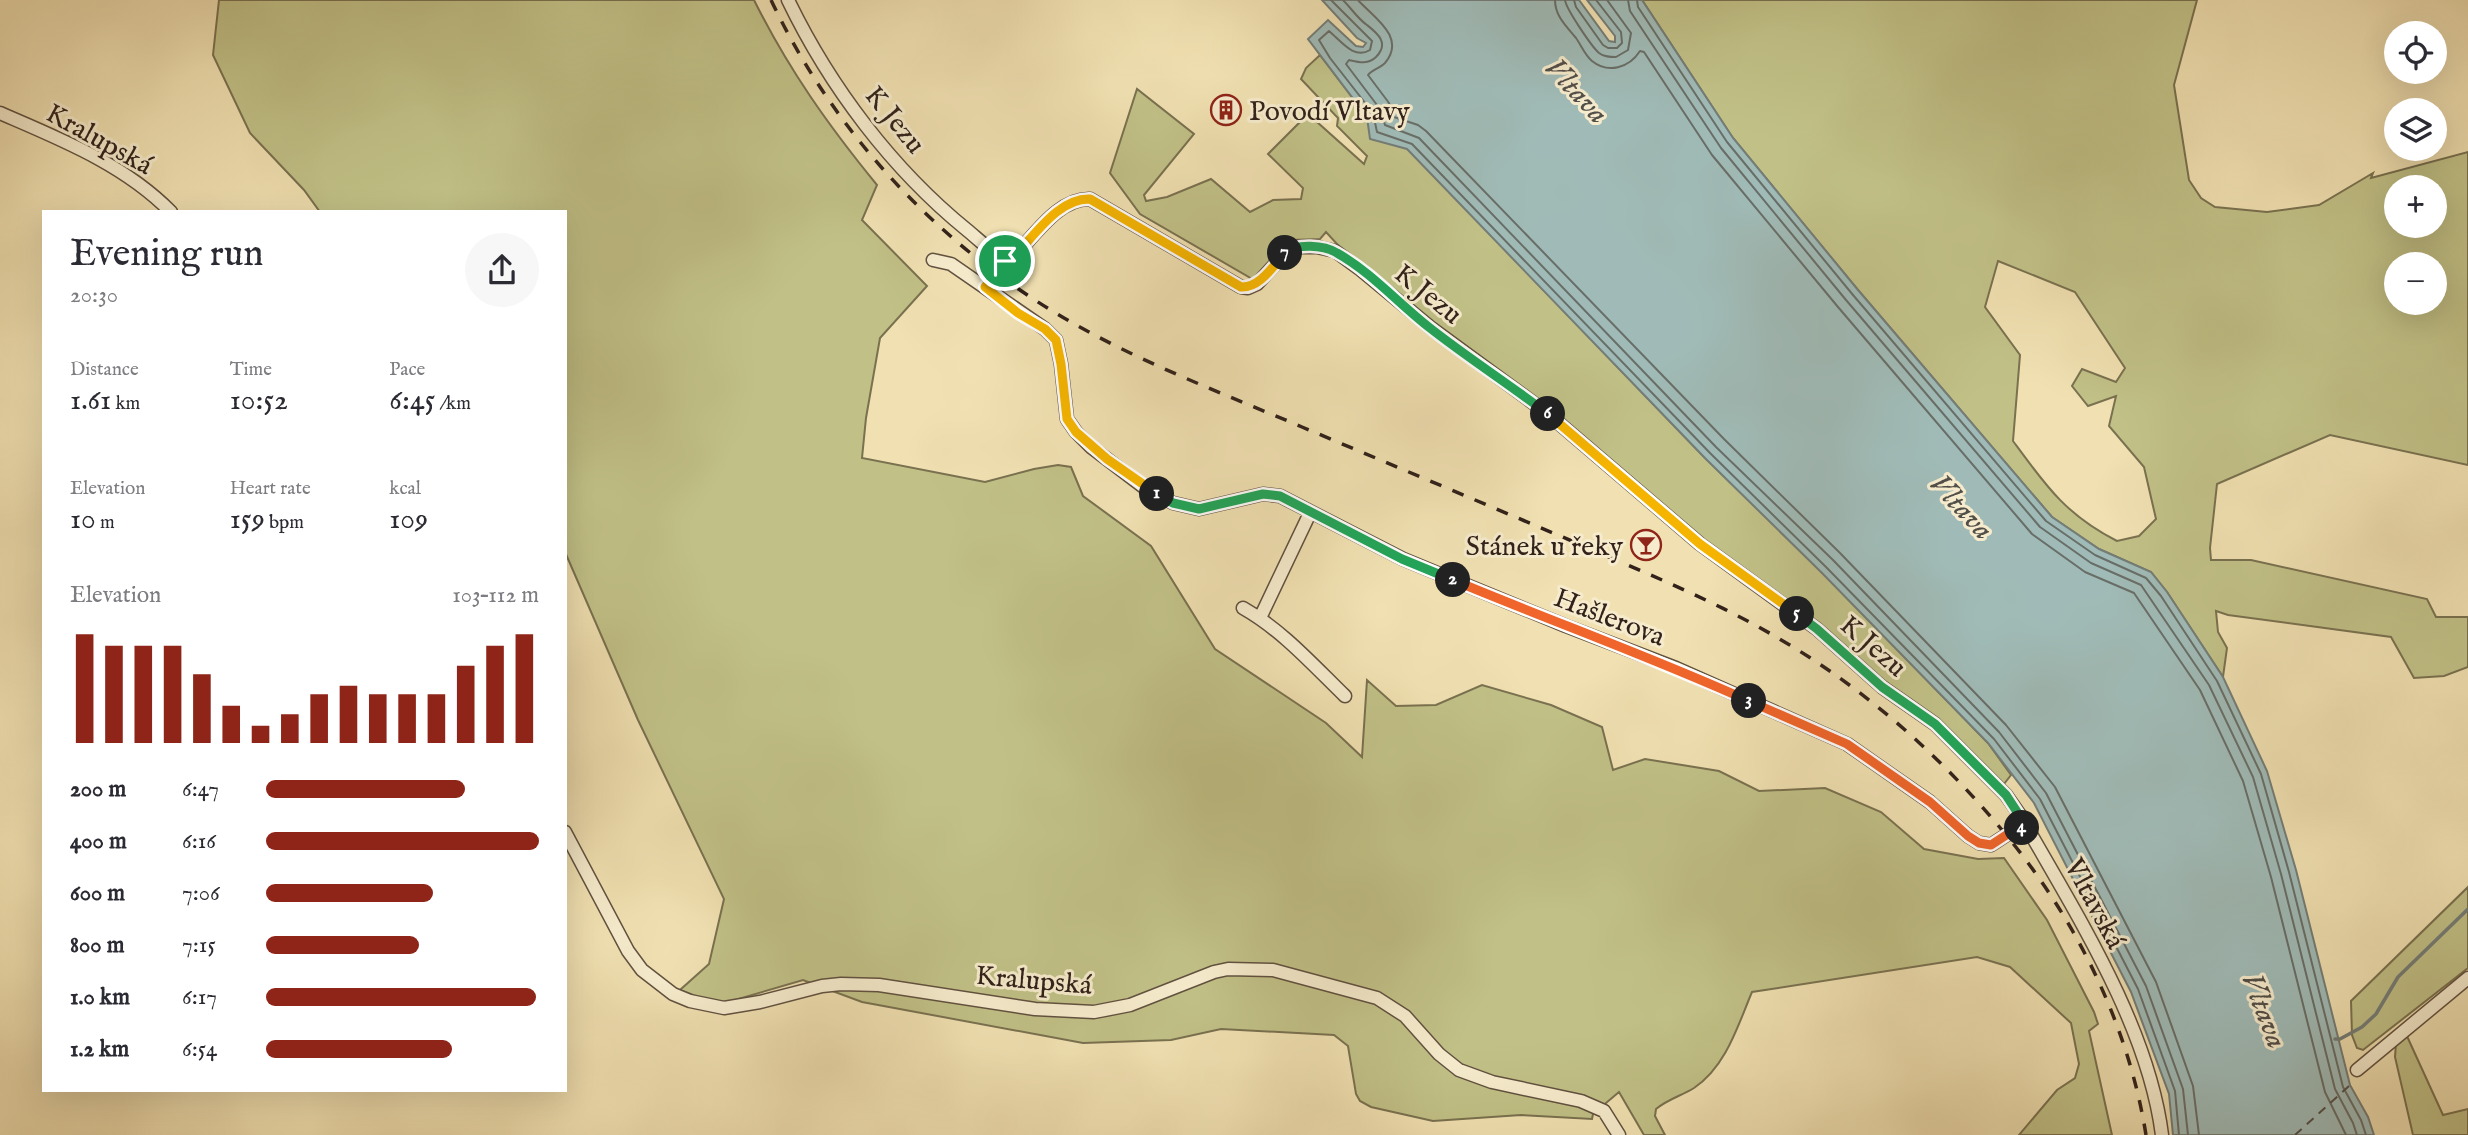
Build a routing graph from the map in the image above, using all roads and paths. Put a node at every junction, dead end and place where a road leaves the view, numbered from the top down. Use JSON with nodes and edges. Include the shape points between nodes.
{"nodes":[{"id":1,"x":788,"y":0,"type":"edge"},
{"id":2,"x":0,"y":113,"type":"edge"},
{"id":3,"x":169,"y":210,"type":"edge"},
{"id":4,"x":1008,"y":257,"type":"junction"},
{"id":5,"x":933,"y":260,"type":"dead end"},
{"id":6,"x":985,"y":287,"type":"junction"},
{"id":7,"x":1310,"y":513,"type":"junction"},
{"id":8,"x":1243,"y":608,"type":"dead end"},
{"id":9,"x":1261,"y":618,"type":"junction"},
{"id":10,"x":1345,"y":696,"type":"dead end"},
{"id":11,"x":1935,"y":724,"type":"joint"},
{"id":12,"x":2027,"y":827,"type":"junction"},
{"id":13,"x":567,"y":836,"type":"edge"},
{"id":14,"x":2468,"y":978,"type":"edge"},
{"id":15,"x":2357,"y":1070,"type":"dead end"},
{"id":16,"x":1619,"y":1135,"type":"edge"},
{"id":17,"x":2162,"y":1135,"type":"edge"}],
"edges":[{"from":1,"to":4,"type":"street","name":"K Jezu","via":[[838,86],[870,129],[933,202],[995,253]]},
{"from":2,"to":3,"type":"street","name":"Kralupská","via":[[127,176]]},
{"from":4,"to":6,"type":"street"},
{"from":4,"to":11,"type":"street","name":"K Jezu","via":[[1065,205],[1080,199],[1090,199],[1241,287],[1257,284],[1288,250],[1317,247],[1335,251],[1547,413],[1700,544],[1817,629],[1882,687]]},
{"from":5,"to":6,"type":"street","name":"Hašlerova","via":[[951,264]]},
{"from":6,"to":7,"type":"street","name":"Hašlerova","via":[[1056,340],[1067,419],[1091,447],[1145,488],[1173,503],[1199,509],[1263,494],[1280,496]]},
{"from":7,"to":9,"type":"street"},
{"from":7,"to":12,"type":"street","name":"Hašlerova","via":[[1402,559],[1676,668],[1847,744],[1979,843],[1991,845]]},
{"from":8,"to":9,"type":"street"},
{"from":9,"to":10,"type":"street"},
{"from":11,"to":12,"type":"street","name":"Vltavská","via":[[2006,795]]},
{"from":12,"to":17,"type":"street","name":"Vltavská","via":[[2092,944],[2136,1040],[2158,1105]]},
{"from":13,"to":16,"type":"street","name":"Kralupská","via":[[642,970],[690,1001],[724,1008],[822,986],[880,985],[1035,1009],[1094,1012],[1130,1004],[1214,972],[1273,970],[1377,998],[1405,1016],[1459,1070],[1492,1082],[1581,1101],[1604,1111]]},
{"from":14,"to":15,"type":"street"}]}
